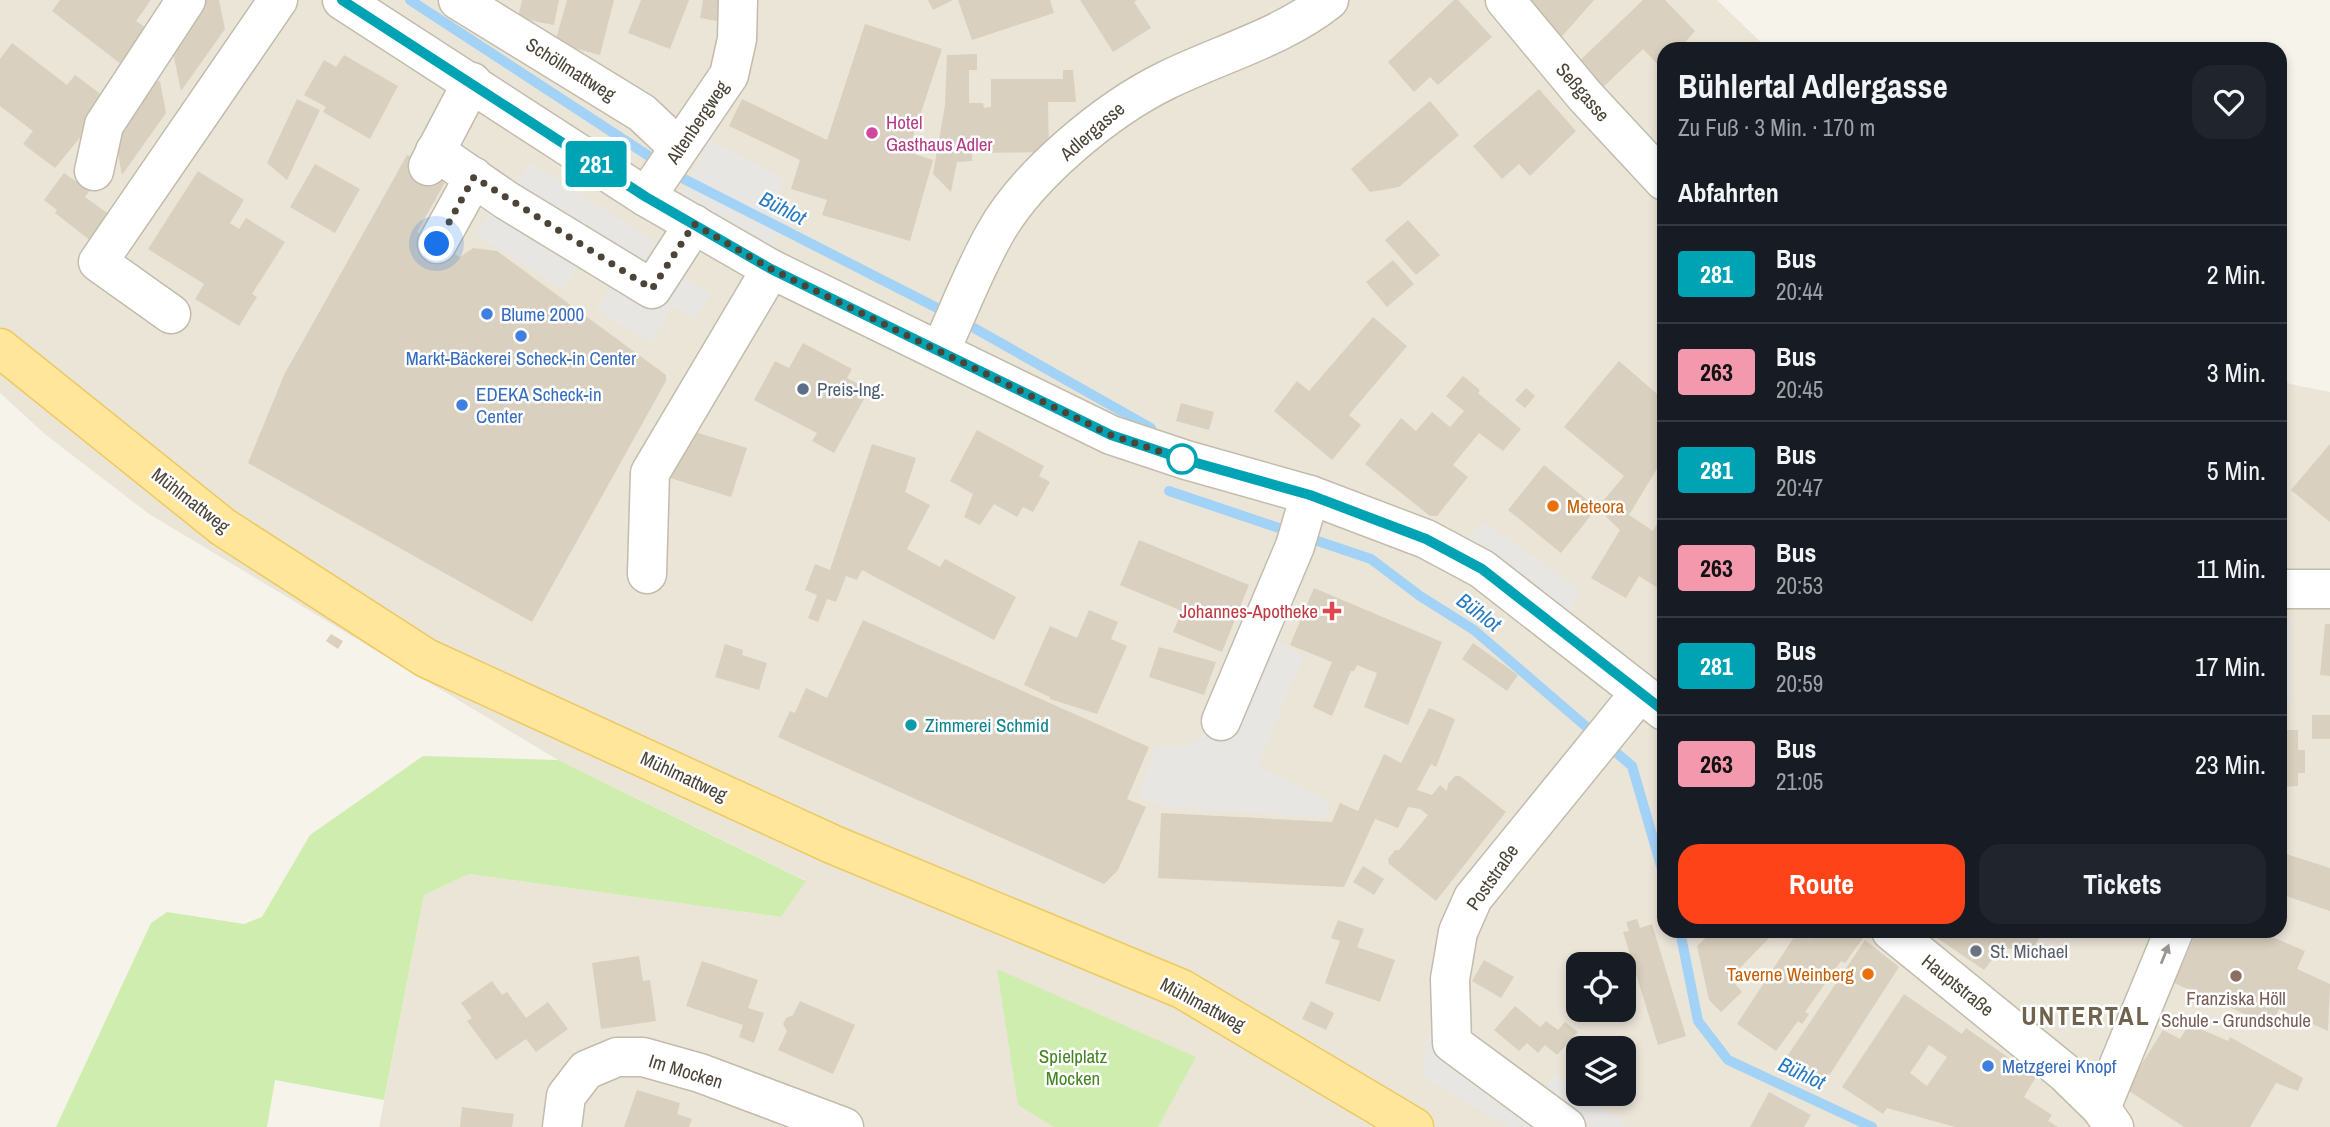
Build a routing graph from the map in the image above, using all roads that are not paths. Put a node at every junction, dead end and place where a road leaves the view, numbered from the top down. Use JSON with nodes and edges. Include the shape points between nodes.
{"nodes":[{"id":1,"x":186,"y":0,"type":"edge"},
{"id":2,"x":278,"y":0,"type":"edge"},
{"id":3,"x":342,"y":0,"type":"edge"},
{"id":4,"x":458,"y":0,"type":"edge"},
{"id":5,"x":738,"y":0,"type":"edge"},
{"id":6,"x":1329,"y":0,"type":"edge"},
{"id":7,"x":1505,"y":0,"type":"edge"},
{"id":8,"x":472,"y":82,"type":"junction"},
{"id":9,"x":678,"y":147,"type":"junction"},
{"id":10,"x":94,"y":172,"type":"dead end"},
{"id":11,"x":1657,"y":173,"type":"edge"},
{"id":12,"x":474,"y":177,"type":"junction"},
{"id":13,"x":652,"y":188,"type":"junction"},
{"id":14,"x":694,"y":224,"type":"junction"},
{"id":15,"x":437,"y":244,"type":"dead end"},
{"id":16,"x":771,"y":269,"type":"junction"},
{"id":17,"x":171,"y":314,"type":"dead end"},
{"id":18,"x":944,"y":343,"type":"junction"},
{"id":19,"x":0,"y":348,"type":"edge"},
{"id":20,"x":1303,"y":522,"type":"junction"},
{"id":21,"x":647,"y":574,"type":"dead end"},
{"id":22,"x":2287,"y":589,"type":"edge"},
{"id":23,"x":2330,"y":589,"type":"edge"},
{"id":24,"x":1641,"y":706,"type":"edge"},
{"id":25,"x":1221,"y":721,"type":"dead end"},
{"id":26,"x":1900,"y":938,"type":"edge"},
{"id":27,"x":2172,"y":938,"type":"edge"},
{"id":28,"x":2108,"y":1117,"type":"edge"},
{"id":29,"x":562,"y":1127,"type":"edge"},
{"id":30,"x":844,"y":1127,"type":"edge"},
{"id":31,"x":1414,"y":1127,"type":"edge"},
{"id":32,"x":1566,"y":1127,"type":"edge"}],
"edges":[{"from":1,"to":10,"type":"street","via":[[104,125]]},
{"from":2,"to":17,"type":"street","via":[[98,262]]},
{"from":3,"to":8,"type":"street"},
{"from":4,"to":9,"type":"street","name":"Schöllmattweg","via":[[642,113]]},
{"from":5,"to":9,"type":"street","name":"Altenbergweg","via":[[737,39],[729,75]]},
{"from":6,"to":18,"type":"street","name":"Adlergasse","via":[[1315,12],[1129,99],[1107,115],[1013,205],[994,234]]},
{"from":7,"to":11,"type":"street","name":"Seßgasse"},
{"from":8,"to":12,"type":"street","via":[[432,159]]},
{"from":8,"to":13,"type":"street"},
{"from":9,"to":13,"type":"street","name":"Altenbergweg"},
{"from":12,"to":14,"type":"street","via":[[652,289]]},
{"from":12,"to":15,"type":"street"},
{"from":13,"to":14,"type":"street"},
{"from":14,"to":16,"type":"street"},
{"from":16,"to":18,"type":"street"},
{"from":16,"to":21,"type":"street","via":[[650,473]]},
{"from":18,"to":20,"type":"street","via":[[1111,435],[1186,460]]},
{"from":19,"to":31,"type":"main road","name":"Mühlmattweg","via":[[223,527],[426,658],[834,845],[1182,989]]},
{"from":20,"to":24,"type":"street","via":[[1426,539],[1482,569]]},
{"from":20,"to":25,"type":"street"},
{"from":22,"to":23,"type":"street"},
{"from":24,"to":32,"type":"street","name":"Poststraße","via":[[1590,752],[1473,898],[1458,932],[1450,979],[1452,1043]]},
{"from":26,"to":28,"type":"street","name":"Hauptstraße","via":[[2064,1072]]},
{"from":28,"to":27,"type":"street","one_way":true},
{"from":29,"to":30,"type":"street","name":"Im Mocken","via":[[566,1096],[586,1070],[617,1057],[643,1057],[700,1073]]}]}
